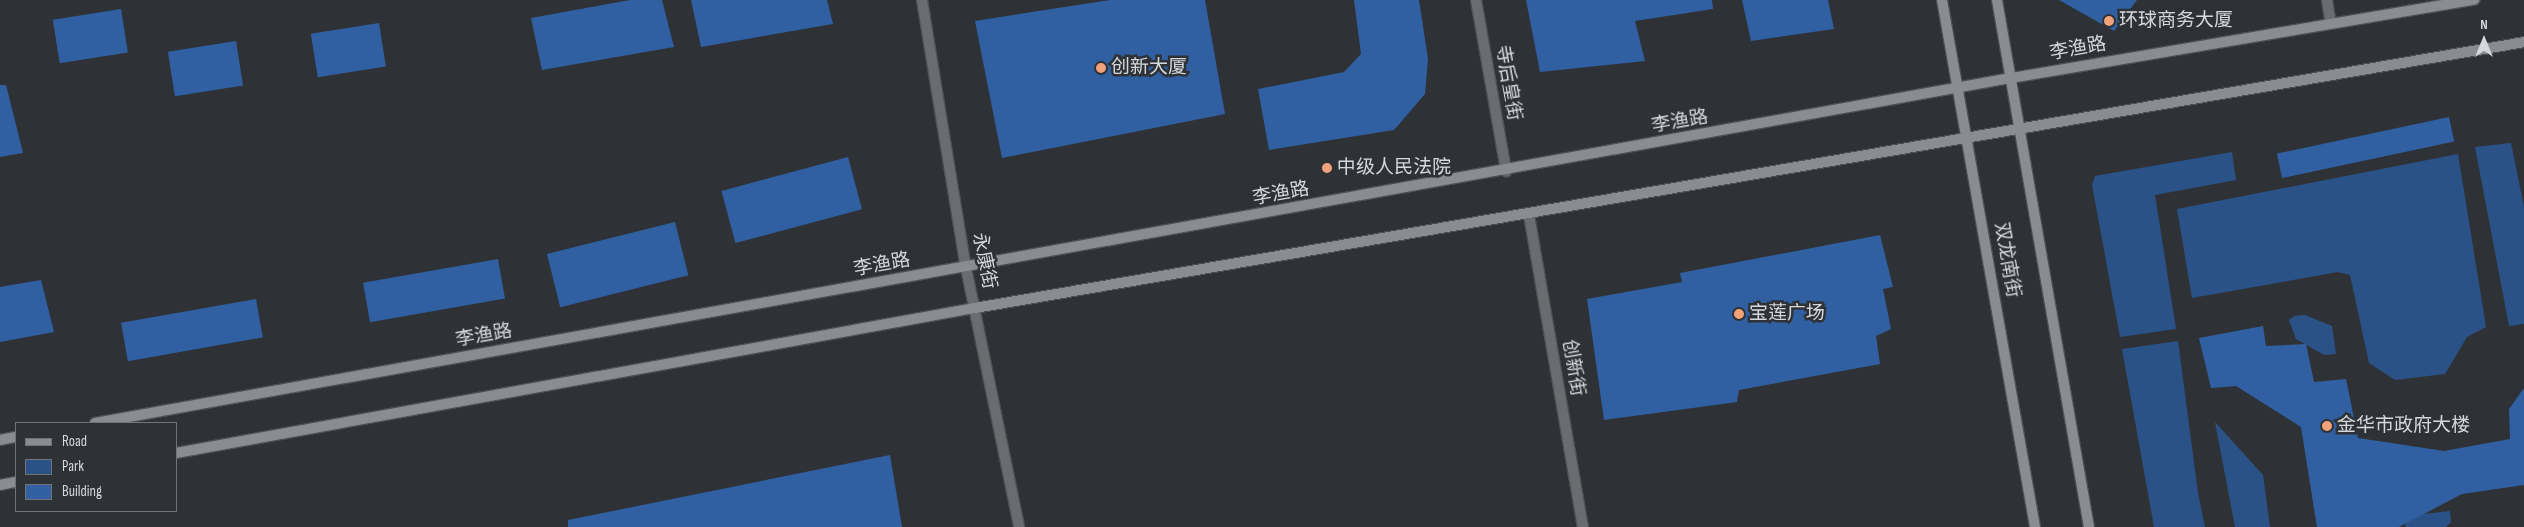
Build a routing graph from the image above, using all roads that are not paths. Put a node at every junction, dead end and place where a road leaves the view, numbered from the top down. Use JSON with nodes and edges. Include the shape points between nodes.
{"nodes":[{"id":1,"x":922,"y":0,"type":"edge"},
{"id":2,"x":1476,"y":0,"type":"edge"},
{"id":3,"x":1942,"y":0,"type":"edge"},
{"id":4,"x":1997,"y":0,"type":"edge"},
{"id":5,"x":2327,"y":0,"type":"edge"},
{"id":6,"x":2474,"y":0,"type":"edge"},
{"id":7,"x":2332,"y":24,"type":"junction"},
{"id":8,"x":2524,"y":42,"type":"edge"},
{"id":9,"x":2012,"y":78,"type":"junction"},
{"id":10,"x":1957,"y":90,"type":"junction"},
{"id":11,"x":2017,"y":130,"type":"junction"},
{"id":12,"x":1968,"y":136,"type":"junction"},
{"id":13,"x":1506,"y":171,"type":"junction"},
{"id":14,"x":1529,"y":215,"type":"junction"},
{"id":15,"x":966,"y":268,"type":"junction"},
{"id":16,"x":975,"y":308,"type":"junction"},
{"id":17,"x":101,"y":422,"type":"edge"},
{"id":18,"x":15,"y":437,"type":"edge"},
{"id":19,"x":0,"y":440,"type":"edge"},
{"id":20,"x":178,"y":453,"type":"edge"},
{"id":21,"x":15,"y":482,"type":"edge"},
{"id":22,"x":0,"y":485,"type":"edge"},
{"id":23,"x":1018,"y":527,"type":"edge"},
{"id":24,"x":1583,"y":527,"type":"edge"},
{"id":25,"x":2035,"y":527,"type":"edge"},
{"id":26,"x":2089,"y":527,"type":"edge"}],
"edges":[{"from":1,"to":15,"type":"street","name":"永康街"},
{"from":2,"to":13,"type":"street","name":"寺后皇街"},
{"from":3,"to":10,"type":"main road","name":"双龙南街"},
{"from":4,"to":9,"type":"main road","name":"双龙南街"},
{"from":5,"to":7,"type":"street"},
{"from":6,"to":7,"type":"main road","name":"李渔路"},
{"from":7,"to":9,"type":"main road","name":"李渔路"},
{"from":8,"to":11,"type":"main road"},
{"from":9,"to":10,"type":"main road","name":"李渔路"},
{"from":9,"to":11,"type":"main road","name":"双龙南街"},
{"from":10,"to":12,"type":"main road","name":"双龙南街"},
{"from":10,"to":13,"type":"main road","name":"李渔路"},
{"from":11,"to":12,"type":"main road"},
{"from":11,"to":26,"type":"main road","name":"双龙南街"},
{"from":12,"to":14,"type":"main road"},
{"from":12,"to":25,"type":"main road","name":"双龙南街"},
{"from":13,"to":15,"type":"main road","name":"李渔路"},
{"from":14,"to":16,"type":"main road"},
{"from":14,"to":24,"type":"street","name":"创新街"},
{"from":15,"to":16,"type":"street","name":"永康街"},
{"from":15,"to":17,"type":"main road","name":"李渔路"},
{"from":16,"to":20,"type":"main road"},
{"from":16,"to":23,"type":"street","name":"永康街"},
{"from":18,"to":19,"type":"main road"},
{"from":21,"to":22,"type":"main road"}]}
